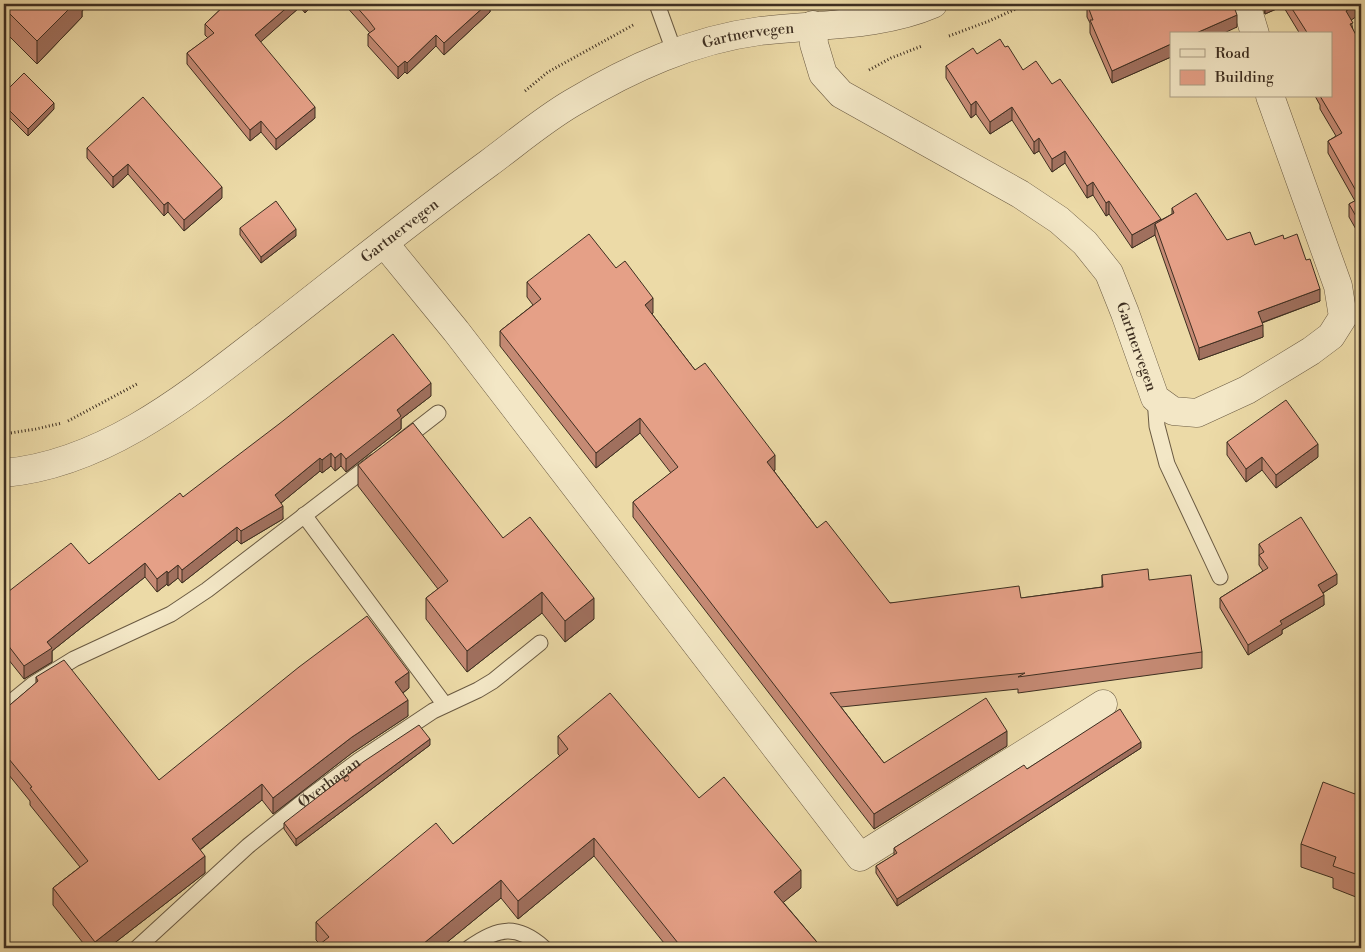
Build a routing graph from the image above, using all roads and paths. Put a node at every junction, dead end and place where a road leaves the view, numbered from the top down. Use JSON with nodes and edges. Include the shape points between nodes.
{"nodes":[{"id":1,"x":657,"y":4,"type":"edge"},
{"id":2,"x":933,"y":4,"type":"edge"},
{"id":3,"x":1027,"y":4,"type":"edge"},
{"id":4,"x":1246,"y":4,"type":"edge"},
{"id":5,"x":813,"y":25,"type":"junction"},
{"id":6,"x":1254,"y":32,"type":"edge"},
{"id":7,"x":944,"y":38,"type":"dead end"},
{"id":8,"x":927,"y":44,"type":"dead end"},
{"id":9,"x":674,"y":51,"type":"junction"},
{"id":10,"x":842,"y":94,"type":"junction"},
{"id":11,"x":1271,"y":98,"type":"edge"},
{"id":12,"x":384,"y":243,"type":"junction"},
{"id":13,"x":1155,"y":398,"type":"junction"},
{"id":14,"x":438,"y":412,"type":"dead end"},
{"id":15,"x":4,"y":473,"type":"edge"},
{"id":16,"x":304,"y":515,"type":"junction"},
{"id":17,"x":1220,"y":577,"type":"dead end"},
{"id":18,"x":540,"y":643,"type":"dead end"},
{"id":19,"x":1103,"y":704,"type":"dead end"},
{"id":20,"x":445,"y":705,"type":"junction"},
{"id":21,"x":4,"y":708,"type":"edge"},
{"id":22,"x":137,"y":948,"type":"edge"},
{"id":23,"x":469,"y":948,"type":"edge"},
{"id":24,"x":544,"y":948,"type":"edge"}],
"edges":[{"from":1,"to":9,"type":"lane"},
{"from":2,"to":5,"type":"street","name":"Gartnervegen","via":[[912,13],[872,21]]},
{"from":3,"to":7,"type":"path"},
{"from":4,"to":6,"type":"street"},
{"from":5,"to":9,"type":"street","name":"Gartnervegen","via":[[718,38]]},
{"from":5,"to":10,"type":"street","name":"Gartnervegen","via":[[814,44],[823,74]]},
{"from":8,"to":10,"type":"path","via":[[869,70]]},
{"from":9,"to":12,"type":"street","name":"Gartnervegen","via":[[568,105]]},
{"from":10,"to":13,"type":"street","name":"Gartnervegen","via":[[1020,194],[1059,220],[1085,243],[1109,273]]},
{"from":11,"to":13,"type":"street","name":"Gartnervegen","via":[[1338,286],[1343,316],[1331,336],[1310,351],[1247,390],[1197,413],[1173,412]]},
{"from":12,"to":15,"type":"street","name":"Gartnervegen","via":[[248,349],[142,424],[82,454]]},
{"from":12,"to":19,"type":"street","via":[[456,331],[860,857]]},
{"from":13,"to":17,"type":"lane","via":[[1157,426],[1167,464]]},
{"from":14,"to":16,"type":"lane"},
{"from":16,"to":20,"type":"lane"},
{"from":16,"to":21,"type":"lane","via":[[171,614],[74,659],[32,685]]},
{"from":18,"to":20,"type":"lane","name":"Øverhagan","via":[[493,681]]},
{"from":20,"to":22,"type":"lane","name":"Øverhagan","via":[[304,801],[248,846]]},
{"from":23,"to":24,"type":"lane","via":[[494,934],[509,930],[520,932]]}]}
